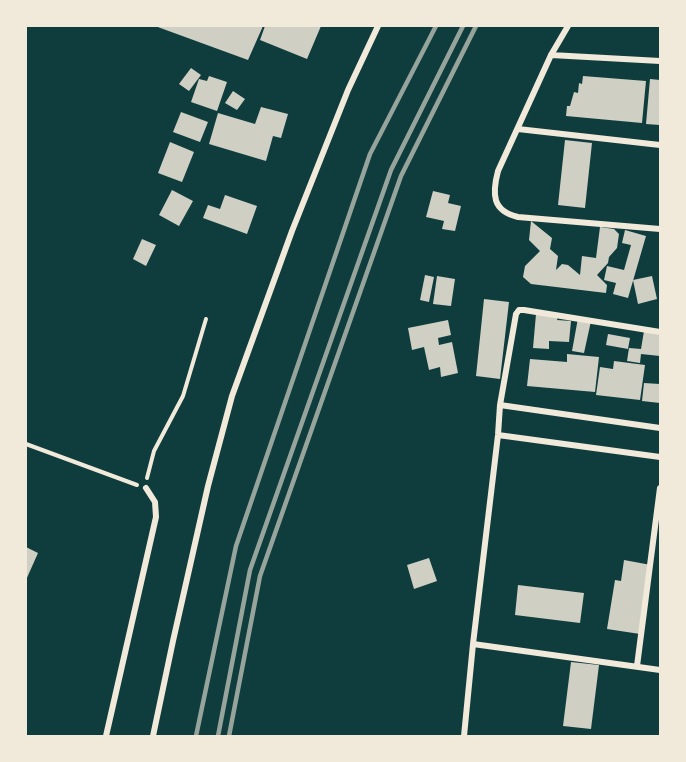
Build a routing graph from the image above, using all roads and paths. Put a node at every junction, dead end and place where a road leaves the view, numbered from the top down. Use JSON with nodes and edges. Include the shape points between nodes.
{"nodes":[{"id":1,"x":378,"y":26,"type":"edge"},
{"id":2,"x":568,"y":26,"type":"edge"},
{"id":3,"x":551,"y":56,"type":"junction"},
{"id":4,"x":660,"y":61,"type":"edge"},
{"id":5,"x":518,"y":129,"type":"junction"},
{"id":6,"x":660,"y":145,"type":"edge"},
{"id":7,"x":660,"y":230,"type":"edge"},
{"id":8,"x":206,"y":319,"type":"dead end"},
{"id":9,"x":660,"y":332,"type":"edge"},
{"id":10,"x":500,"y":405,"type":"junction"},
{"id":11,"x":660,"y":428,"type":"edge"},
{"id":12,"x":498,"y":435,"type":"junction"},
{"id":13,"x":26,"y":444,"type":"edge"},
{"id":14,"x":660,"y":457,"type":"edge"},
{"id":15,"x":146,"y":488,"type":"junction"},
{"id":16,"x":660,"y":488,"type":"edge"},
{"id":17,"x":473,"y":644,"type":"junction"},
{"id":18,"x":637,"y":666,"type":"junction"},
{"id":19,"x":660,"y":670,"type":"edge"},
{"id":20,"x":106,"y":736,"type":"edge"},
{"id":21,"x":153,"y":736,"type":"edge"},
{"id":22,"x":464,"y":736,"type":"edge"}],
"edges":[{"from":1,"to":21,"type":"street","via":[[296,221],[232,396],[208,486]]},
{"from":2,"to":3,"type":"street"},
{"from":3,"to":4,"type":"street"},
{"from":3,"to":5,"type":"street"},
{"from":5,"to":6,"type":"street"},
{"from":5,"to":7,"type":"street","via":[[494,185],[494,197],[505,214]]},
{"from":8,"to":15,"type":"path","via":[[183,396],[150,463]]},
{"from":9,"to":10,"type":"street","via":[[519,310]]},
{"from":10,"to":11,"type":"street"},
{"from":10,"to":12,"type":"street"},
{"from":12,"to":14,"type":"street"},
{"from":12,"to":17,"type":"street"},
{"from":13,"to":15,"type":"path"},
{"from":15,"to":20,"type":"street","via":[[155,502],[156,517]]},
{"from":16,"to":18,"type":"street"},
{"from":17,"to":18,"type":"street"},
{"from":17,"to":22,"type":"street"},
{"from":18,"to":19,"type":"street"}]}
